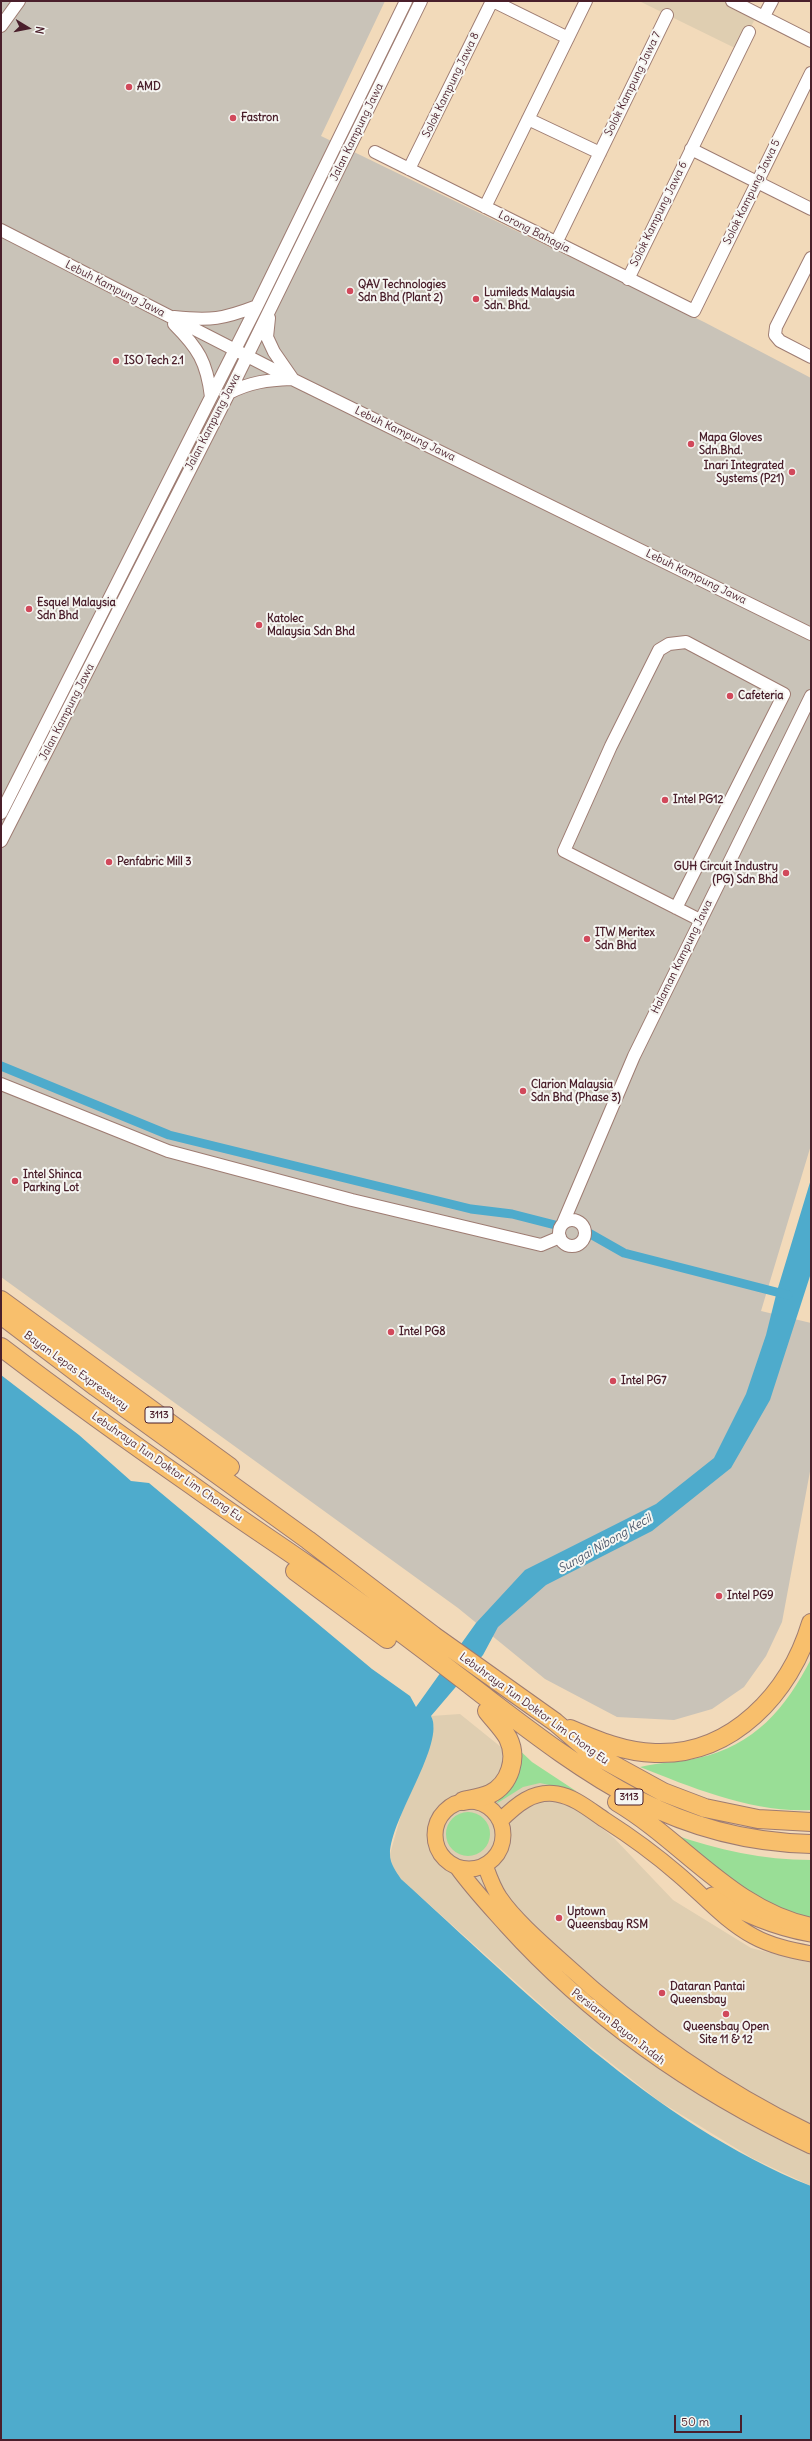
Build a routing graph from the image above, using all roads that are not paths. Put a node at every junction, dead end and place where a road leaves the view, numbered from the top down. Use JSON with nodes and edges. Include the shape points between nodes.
{"nodes":[{"id":1,"x":18,"y":1,"type":"edge"},
{"id":2,"x":406,"y":1,"type":"edge"},
{"id":3,"x":421,"y":1,"type":"edge"},
{"id":4,"x":492,"y":1,"type":"edge"},
{"id":5,"x":586,"y":1,"type":"edge"},
{"id":6,"x":732,"y":1,"type":"edge"},
{"id":7,"x":772,"y":1,"type":"edge"},
{"id":8,"x":667,"y":15,"type":"dead end"},
{"id":9,"x":764,"y":16,"type":"junction"},
{"id":10,"x":1,"y":26,"type":"edge"},
{"id":11,"x":749,"y":32,"type":"dead end"},
{"id":12,"x":568,"y":38,"type":"junction"},
{"id":13,"x":811,"y":41,"type":"edge"},
{"id":14,"x":811,"y":73,"type":"edge"},
{"id":15,"x":528,"y":119,"type":"junction"},
{"id":16,"x":691,"y":149,"type":"junction"},
{"id":17,"x":375,"y":152,"type":"dead end"},
{"id":18,"x":600,"y":153,"type":"junction"},
{"id":19,"x":409,"y":169,"type":"junction"},
{"id":20,"x":756,"y":182,"type":"junction"},
{"id":21,"x":485,"y":207,"type":"junction"},
{"id":22,"x":811,"y":209,"type":"edge"},
{"id":23,"x":1,"y":230,"type":"edge"},
{"id":24,"x":556,"y":243,"type":"junction"},
{"id":25,"x":811,"y":258,"type":"edge"},
{"id":26,"x":628,"y":279,"type":"junction"},
{"id":27,"x":257,"y":306,"type":"junction"},
{"id":28,"x":270,"y":309,"type":"junction"},
{"id":29,"x":694,"y":311,"type":"joint"},
{"id":30,"x":167,"y":316,"type":"junction"},
{"id":31,"x":235,"y":350,"type":"junction"},
{"id":32,"x":246,"y":356,"type":"junction"},
{"id":33,"x":811,"y":356,"type":"edge"},
{"id":34,"x":292,"y":379,"type":"junction"},
{"id":35,"x":229,"y":393,"type":"junction"},
{"id":36,"x":211,"y":397,"type":"junction"},
{"id":37,"x":811,"y":634,"type":"edge"},
{"id":38,"x":811,"y":696,"type":"edge"},
{"id":39,"x":1,"y":813,"type":"edge"},
{"id":40,"x":1,"y":841,"type":"edge"},
{"id":41,"x":676,"y":908,"type":"junction"},
{"id":42,"x":700,"y":920,"type":"junction"},
{"id":43,"x":1,"y":1084,"type":"edge"},
{"id":44,"x":563,"y":1223,"type":"junction"},
{"id":45,"x":560,"y":1237,"type":"junction"},
{"id":46,"x":1,"y":1300,"type":"edge"},
{"id":47,"x":1,"y":1315,"type":"edge"},
{"id":48,"x":1,"y":1330,"type":"edge"},
{"id":49,"x":1,"y":1347,"type":"edge"},
{"id":50,"x":167,"y":1444,"type":"junction"},
{"id":51,"x":192,"y":1486,"type":"junction"},
{"id":52,"x":308,"y":1540,"type":"junction"},
{"id":53,"x":336,"y":1585,"type":"junction"},
{"id":54,"x":811,"y":1623,"type":"edge"},
{"id":55,"x":422,"y":1656,"type":"junction"},
{"id":56,"x":471,"y":1692,"type":"junction"},
{"id":57,"x":487,"y":1711,"type":"junction"},
{"id":58,"x":555,"y":1722,"type":"junction"},
{"id":59,"x":463,"y":1801,"type":"junction"},
{"id":60,"x":500,"y":1821,"type":"junction"},
{"id":61,"x":811,"y":1822,"type":"edge"},
{"id":62,"x":811,"y":1844,"type":"edge"},
{"id":63,"x":485,"y":1865,"type":"junction"},
{"id":64,"x":458,"y":1867,"type":"junction"},
{"id":65,"x":677,"y":1873,"type":"junction"},
{"id":66,"x":811,"y":1927,"type":"edge"},
{"id":67,"x":811,"y":1934,"type":"edge"},
{"id":68,"x":811,"y":1954,"type":"edge"},
{"id":69,"x":811,"y":2133,"type":"edge"},
{"id":70,"x":811,"y":2146,"type":"edge"}],
"edges":[{"from":1,"to":10,"type":"street"},
{"from":2,"to":27,"type":"street","name":"Jalan Kampung Jawa"},
{"from":3,"to":28,"type":"street","name":"Jalan Kampung Jawa"},
{"from":4,"to":12,"type":"street","name":"Solok Kampung Jawa 8"},
{"from":4,"to":19,"type":"street","name":"Solok Kampung Jawa 8"},
{"from":5,"to":12,"type":"street"},
{"from":6,"to":9,"type":"street"},
{"from":7,"to":9,"type":"street"},
{"from":8,"to":18,"type":"street","name":"Solok Kampung Jawa 7"},
{"from":9,"to":13,"type":"street"},
{"from":11,"to":16,"type":"street","name":"Solok Kampung Jawa 6"},
{"from":12,"to":15,"type":"street"},
{"from":14,"to":20,"type":"street","name":"Solok Kampung Jawa 5"},
{"from":15,"to":18,"type":"street"},
{"from":15,"to":21,"type":"street"},
{"from":16,"to":20,"type":"street","name":"Solok Kampung Jawa 6"},
{"from":16,"to":26,"type":"street","name":"Solok Kampung Jawa 6"},
{"from":17,"to":19,"type":"street","name":"Lorong Bahagia"},
{"from":18,"to":24,"type":"street","name":"Solok Kampung Jawa 7"},
{"from":19,"to":21,"type":"street","name":"Lorong Bahagia"},
{"from":20,"to":22,"type":"street","name":"Solok Kampung Jawa 6"},
{"from":20,"to":29,"type":"street","name":"Solok Kampung Jawa 5"},
{"from":21,"to":24,"type":"street","name":"Lorong Bahagia"},
{"from":23,"to":30,"type":"street","name":"Lebuh Kampung Jawa"},
{"from":24,"to":26,"type":"street","name":"Lorong Bahagia"},
{"from":25,"to":33,"type":"street","via":[[776,327],[775,335],[780,341]]},
{"from":26,"to":29,"type":"street","name":"Lorong Bahagia"},
{"from":27,"to":30,"type":"street","via":[[227,317],[209,320]]},
{"from":27,"to":31,"type":"street","name":"Jalan Kampung Jawa"},
{"from":28,"to":32,"type":"street","name":"Jalan Kampung Jawa"},
{"from":28,"to":34,"type":"street","via":[[267,337]]},
{"from":30,"to":31,"type":"street","name":"Lebuh Kampung Jawa"},
{"from":30,"to":36,"type":"street","via":[[195,345],[204,360]]},
{"from":31,"to":32,"type":"street","name":"Lebuh Kampung Jawa"},
{"from":31,"to":36,"type":"street","name":"Jalan Kampung Jawa"},
{"from":32,"to":34,"type":"street","name":"Lebuh Kampung Jawa"},
{"from":32,"to":35,"type":"street","name":"Jalan Kampung Jawa"},
{"from":34,"to":35,"type":"street","via":[[246,384]]},
{"from":34,"to":37,"type":"street","name":"Lebuh Kampung Jawa"},
{"from":35,"to":40,"type":"street","name":"Jalan Kampung Jawa"},
{"from":36,"to":39,"type":"street","name":"Jalan Kampung Jawa"},
{"from":38,"to":42,"type":"street","name":"Halaman Kampung Jawa"},
{"from":41,"to":41,"type":"street","via":[[784,694],[686,642],[669,644],[659,650],[617,733],[564,851]]},
{"from":41,"to":42,"type":"street"},
{"from":42,"to":44,"type":"street","name":"Halaman Kampung Jawa","via":[[634,1056]]},
{"from":43,"to":45,"type":"street","via":[[168,1151],[352,1200],[531,1242],[541,1244]]},
{"from":44,"to":45,"type":"street"},
{"from":44,"to":45,"type":"street","via":[[569,1220],[578,1221],[585,1229],[585,1236],[581,1243],[573,1246],[565,1244]]},
{"from":46,"to":52,"type":"highway","name":"Lebuhraya Tun Doktor Lim Chong Eu","number":"3113","via":[[259,1490]]},
{"from":47,"to":50,"type":"highway","name":"Bayan Lepas Expressway","number":"3113"},
{"from":48,"to":50,"type":"highway","name":"Bayan Lepas Expressway","number":"3113"},
{"from":49,"to":51,"type":"highway","name":"Lebuhraya Tun Doktor Lim Chong Eu","number":"3113"},
{"from":50,"to":52,"type":"highway","name":"Lebuhraya Tun Doktor Lim Chong Eu","number":"3113"},
{"from":50,"to":53,"type":"highway","name":"Lebuhraya Tun Doktor Lim Chong Eu","number":"3113"},
{"from":51,"to":53,"type":"highway","name":"Lebuhraya Tun Doktor Lim Chong Eu","number":"3113"},
{"from":51,"to":55,"type":"highway","via":[[207,1506]]},
{"from":52,"to":58,"type":"highway","name":"Lebuhraya Tun Doktor Lim Chong Eu","number":"3113","via":[[434,1636]]},
{"from":53,"to":55,"type":"highway","name":"Lebuhraya Tun Doktor Lim Chong Eu","number":"3113"},
{"from":54,"to":58,"type":"highway","via":[[794,1665],[772,1699],[747,1722],[716,1740],[680,1751],[647,1752],[610,1746]]},
{"from":55,"to":56,"type":"highway","name":"Lebuhraya Tun Doktor Lim Chong Eu","number":"3113"},
{"from":56,"to":57,"type":"highway"},
{"from":56,"to":62,"type":"highway","name":"Lebuhraya Tun Doktor Lim Chong Eu","number":"3113","via":[[614,1789],[646,1806],[697,1826],[725,1833],[777,1842]]},
{"from":57,"to":59,"type":"highway","via":[[507,1737],[512,1749],[510,1770],[507,1779],[491,1793]]},
{"from":57,"to":66,"type":"highway","via":[[563,1769],[630,1810],[702,1869],[746,1899],[778,1917]]},
{"from":58,"to":61,"type":"highway","name":"Lebuhraya Tun Doktor Lim Chong Eu","number":"3113","via":[[590,1752],[641,1781],[705,1808],[758,1819]]},
{"from":59,"to":60,"type":"main road","via":[[485,1805]]},
{"from":59,"to":64,"type":"main road","via":[[450,1806],[441,1815],[435,1832],[440,1854]]},
{"from":60,"to":63,"type":"main road","via":[[502,1841],[493,1859]]},
{"from":60,"to":65,"type":"main road","via":[[520,1802],[543,1793],[558,1794],[579,1803],[618,1828]]},
{"from":63,"to":64,"type":"main road","via":[[476,1868]]},
{"from":63,"to":69,"type":"main road","name":"Persiaran Bayan Indah","via":[[500,1899],[604,1999],[651,2037],[719,2084]]},
{"from":64,"to":70,"type":"main road","name":"Persiaran Bayan Indah","via":[[523,1944],[563,1984],[641,2048],[739,2111]]},
{"from":65,"to":67,"type":"main road","via":[[742,1913],[779,1928]]},
{"from":65,"to":68,"type":"main road","via":[[724,1916],[751,1935],[781,1947]]}]}
